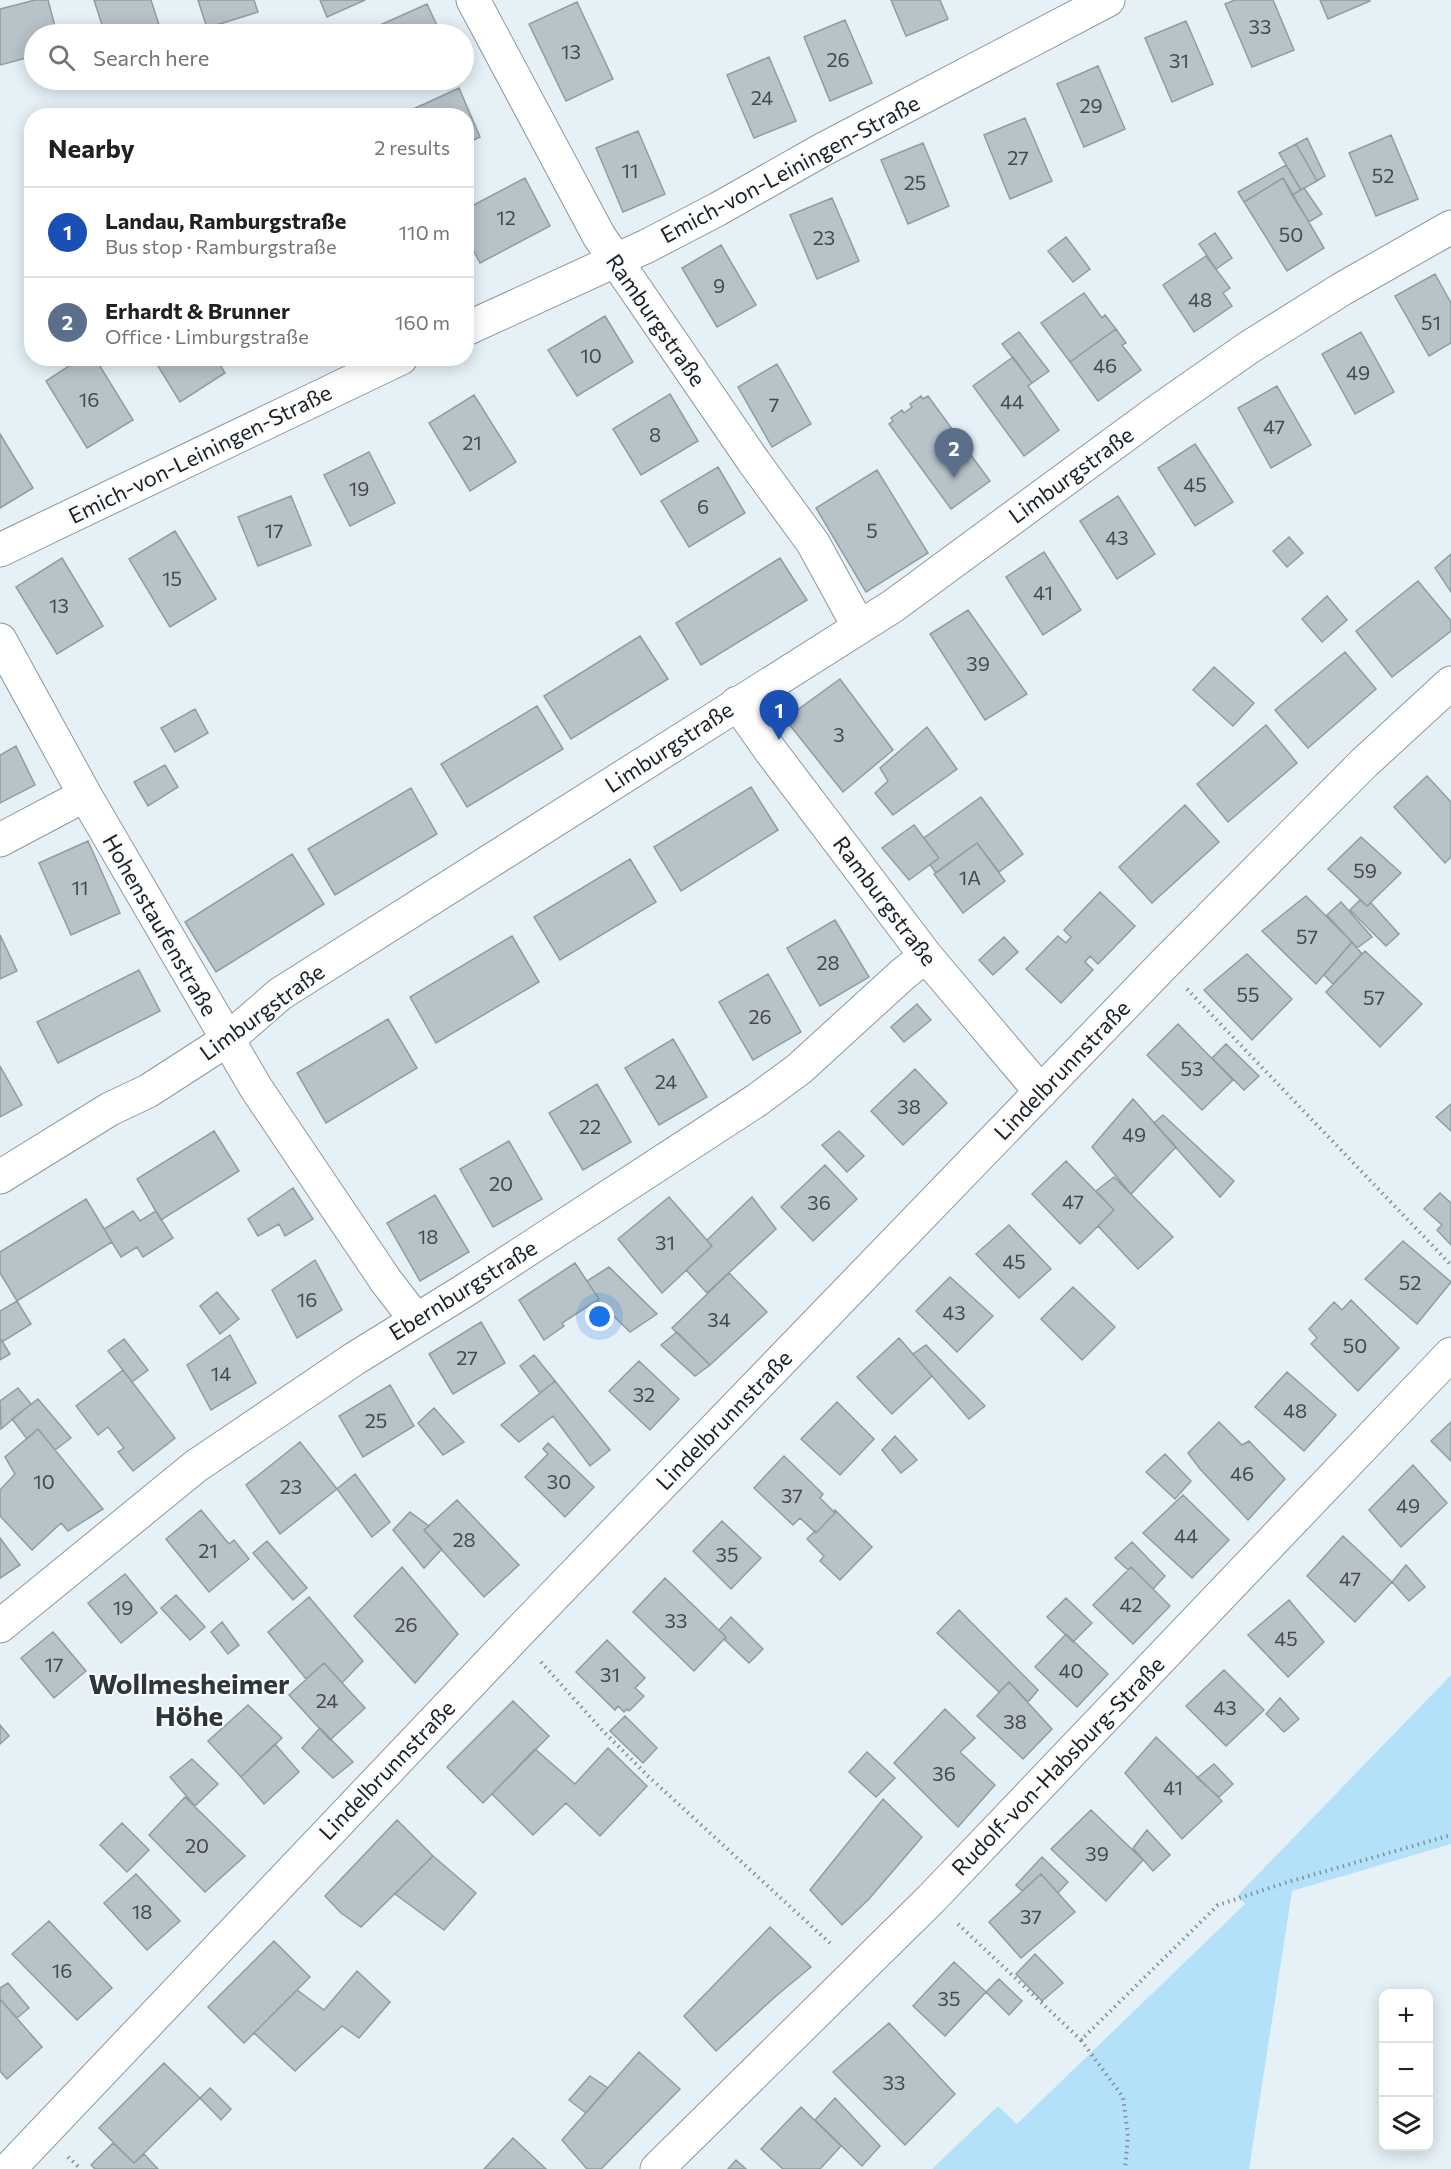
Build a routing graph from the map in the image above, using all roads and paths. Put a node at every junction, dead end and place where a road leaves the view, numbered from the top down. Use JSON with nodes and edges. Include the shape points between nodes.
{"nodes":[{"id":1,"x":473,"y":0,"type":"edge"},
{"id":2,"x":1108,"y":0,"type":"edge"},
{"id":3,"x":1451,"y":227,"type":"edge"},
{"id":4,"x":614,"y":261,"type":"junction"},
{"id":5,"x":474,"y":325,"type":"edge"},
{"id":6,"x":384,"y":366,"type":"edge"},
{"id":7,"x":0,"y":550,"type":"edge"},
{"id":8,"x":859,"y":627,"type":"junction"},
{"id":9,"x":0,"y":640,"type":"edge"},
{"id":10,"x":1451,"y":683,"type":"edge"},
{"id":11,"x":737,"y":703,"type":"junction"},
{"id":12,"x":85,"y":795,"type":"junction"},
{"id":13,"x":0,"y":840,"type":"edge"},
{"id":14,"x":926,"y":956,"type":"junction"},
{"id":15,"x":1163,"y":965,"type":"junction"},
{"id":16,"x":227,"y":1040,"type":"junction"},
{"id":17,"x":1041,"y":1092,"type":"junction"},
{"id":18,"x":0,"y":1177,"type":"edge"},
{"id":19,"x":1451,"y":1265,"type":"edge"},
{"id":20,"x":416,"y":1320,"type":"junction"},
{"id":21,"x":1451,"y":1354,"type":"edge"},
{"id":22,"x":0,"y":1626,"type":"edge"},
{"id":23,"x":517,"y":1634,"type":"junction"},
{"id":24,"x":1451,"y":1835,"type":"edge"},
{"id":25,"x":931,"y":1899,"type":"junction"},
{"id":26,"x":859,"y":1970,"type":"junction"},
{"id":27,"x":1081,"y":2040,"type":"junction"},
{"id":28,"x":9,"y":2169,"type":"edge"},
{"id":29,"x":657,"y":2169,"type":"edge"},
{"id":30,"x":1125,"y":2169,"type":"edge"}],
"edges":[{"from":1,"to":4,"type":"street","name":"Ramburgstraße"},
{"from":2,"to":4,"type":"street","name":"Emich-von-Leiningen-Straße"},
{"from":3,"to":8,"type":"street","name":"Limburgstraße","via":[[1258,342]]},
{"from":4,"to":5,"type":"street","name":"Emich-von-Leiningen-Straße"},
{"from":4,"to":8,"type":"street","name":"Ramburgstraße","via":[[813,543]]},
{"from":6,"to":7,"type":"street","name":"Emich-von-Leiningen-Straße"},
{"from":8,"to":11,"type":"street","name":"Limburgstraße"},
{"from":9,"to":12,"type":"street","name":"Hohenstaufenstraße"},
{"from":10,"to":15,"type":"street","name":"Lindelbrunnstraße","via":[[1348,779]]},
{"from":11,"to":14,"type":"street","name":"Ramburgstraße"},
{"from":11,"to":16,"type":"street","name":"Limburgstraße","via":[[280,994]]},
{"from":12,"to":13,"type":"street"},
{"from":12,"to":16,"type":"street","name":"Hohenstaufenstraße"},
{"from":14,"to":17,"type":"street","name":"Ramburgstraße"},
{"from":14,"to":20,"type":"street","name":"Ebernburgstraße","via":[[799,1069],[758,1100]]},
{"from":15,"to":17,"type":"street","name":"Lindelbrunnstraße"},
{"from":15,"to":19,"type":"path"},
{"from":16,"to":18,"type":"street","name":"Limburgstraße"},
{"from":16,"to":20,"type":"street","name":"Hohenstaufenstraße","via":[[386,1281]]},
{"from":17,"to":23,"type":"street","name":"Lindelbrunnstraße"},
{"from":20,"to":22,"type":"street","name":"Ebernburgstraße","via":[[196,1466]]},
{"from":21,"to":25,"type":"street","name":"Rudolf-von-Habsburg-Straße"},
{"from":23,"to":26,"type":"path","via":[[641,1769]]},
{"from":23,"to":28,"type":"street","name":"Lindelbrunnstraße"},
{"from":24,"to":27,"type":"path","via":[[1218,1905]]},
{"from":25,"to":26,"type":"street","name":"Rudolf-von-Habsburg-Straße"},
{"from":25,"to":27,"type":"path"},
{"from":26,"to":29,"type":"street","name":"Rudolf-von-Habsburg-Straße"},
{"from":27,"to":30,"type":"path","via":[[1123,2097],[1128,2136]]}]}
